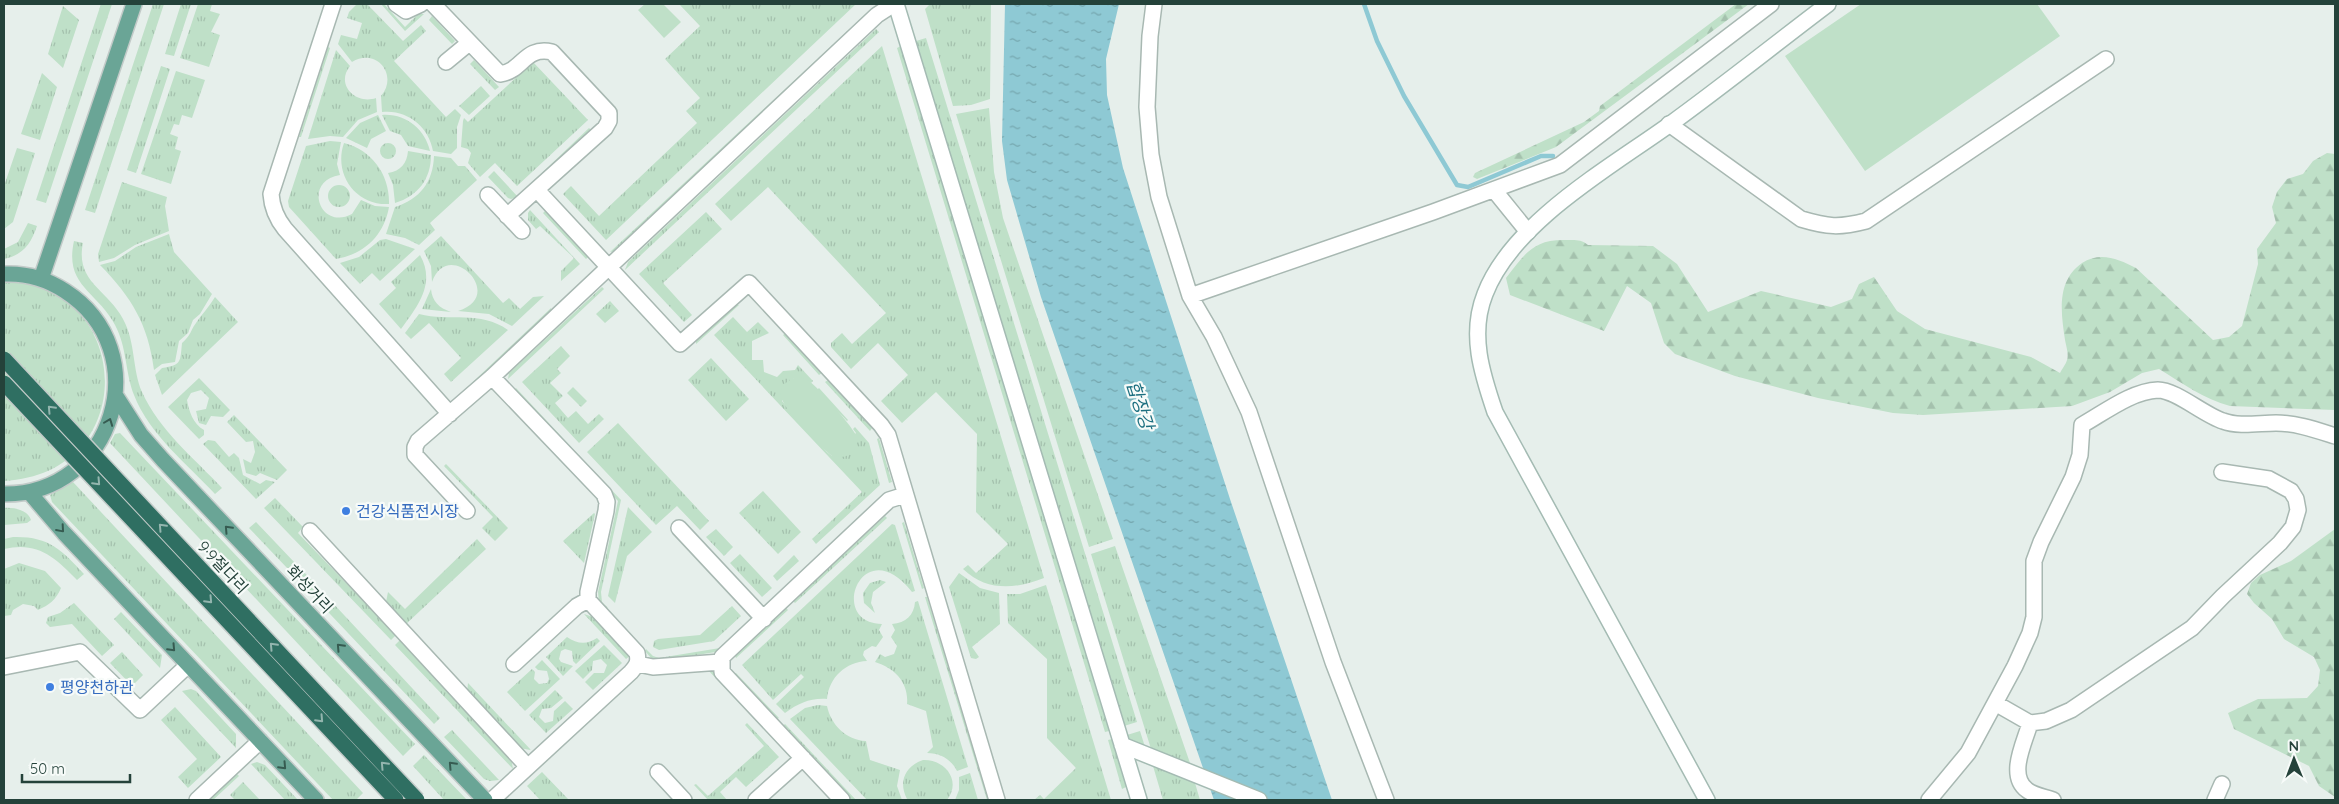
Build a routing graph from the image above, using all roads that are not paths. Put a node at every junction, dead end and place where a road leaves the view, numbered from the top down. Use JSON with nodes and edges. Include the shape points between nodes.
{"nodes":[{"id":1,"x":134,"y":4,"type":"edge"},
{"id":2,"x":333,"y":4,"type":"edge"},
{"id":3,"x":396,"y":4,"type":"edge"},
{"id":4,"x":421,"y":4,"type":"edge"},
{"id":5,"x":433,"y":4,"type":"edge"},
{"id":6,"x":895,"y":4,"type":"edge"},
{"id":7,"x":1154,"y":4,"type":"edge"},
{"id":8,"x":1771,"y":4,"type":"edge"},
{"id":9,"x":1828,"y":4,"type":"edge"},
{"id":10,"x":469,"y":43,"type":"junction"},
{"id":11,"x":2106,"y":59,"type":"dead end"},
{"id":12,"x":446,"y":62,"type":"dead end"},
{"id":13,"x":1669,"y":124,"type":"junction"},
{"id":14,"x":537,"y":190,"type":"junction"},
{"id":15,"x":1494,"y":190,"type":"junction"},
{"id":16,"x":488,"y":196,"type":"dead end"},
{"id":17,"x":507,"y":216,"type":"junction"},
{"id":18,"x":522,"y":230,"type":"dead end"},
{"id":19,"x":1528,"y":232,"type":"junction"},
{"id":20,"x":609,"y":268,"type":"junction"},
{"id":21,"x":4,"y":274,"type":"edge"},
{"id":22,"x":41,"y":279,"type":"junction"},
{"id":23,"x":1190,"y":296,"type":"junction"},
{"id":24,"x":4,"y":359,"type":"edge"},
{"id":25,"x":492,"y":378,"type":"junction"},
{"id":26,"x":4,"y":383,"type":"edge"},
{"id":27,"x":116,"y":396,"type":"junction"},
{"id":28,"x":450,"y":414,"type":"junction"},
{"id":29,"x":2335,"y":436,"type":"edge"},
{"id":30,"x":2222,"y":472,"type":"dead end"},
{"id":31,"x":29,"y":492,"type":"junction"},
{"id":32,"x":4,"y":494,"type":"edge"},
{"id":33,"x":906,"y":495,"type":"junction"},
{"id":34,"x":467,"y":511,"type":"dead end"},
{"id":35,"x":679,"y":528,"type":"dead end"},
{"id":36,"x":310,"y":531,"type":"dead end"},
{"id":37,"x":588,"y":600,"type":"junction"},
{"id":38,"x":764,"y":619,"type":"junction"},
{"id":39,"x":721,"y":662,"type":"junction"},
{"id":40,"x":514,"y":664,"type":"dead end"},
{"id":41,"x":638,"y":664,"type":"junction"},
{"id":42,"x":188,"y":665,"type":"junction"},
{"id":43,"x":4,"y":667,"type":"edge"},
{"id":44,"x":1995,"y":703,"type":"junction"},
{"id":45,"x":2030,"y":723,"type":"junction"},
{"id":46,"x":260,"y":741,"type":"junction"},
{"id":47,"x":1122,"y":745,"type":"junction"},
{"id":48,"x":803,"y":758,"type":"junction"},
{"id":49,"x":528,"y":767,"type":"junction"},
{"id":50,"x":658,"y":772,"type":"dead end"},
{"id":51,"x":2222,"y":784,"type":"dead end"},
{"id":52,"x":197,"y":800,"type":"edge"},
{"id":53,"x":316,"y":800,"type":"edge"},
{"id":54,"x":396,"y":800,"type":"edge"},
{"id":55,"x":417,"y":800,"type":"edge"},
{"id":56,"x":485,"y":800,"type":"edge"},
{"id":57,"x":492,"y":800,"type":"edge"},
{"id":58,"x":684,"y":800,"type":"edge"},
{"id":59,"x":756,"y":800,"type":"edge"},
{"id":60,"x":842,"y":800,"type":"edge"},
{"id":61,"x":997,"y":800,"type":"edge"},
{"id":62,"x":1139,"y":800,"type":"edge"},
{"id":63,"x":1260,"y":800,"type":"edge"},
{"id":64,"x":1386,"y":800,"type":"edge"},
{"id":65,"x":1707,"y":800,"type":"edge"},
{"id":66,"x":1929,"y":800,"type":"edge"},
{"id":67,"x":2052,"y":800,"type":"edge"},
{"id":68,"x":2215,"y":800,"type":"edge"}],
"edges":[{"from":1,"to":22,"type":"main road"},
{"from":2,"to":28,"type":"street","via":[[271,194],[272,205],[285,229]]},
{"from":3,"to":4,"type":"street","via":[[406,11]]},
{"from":5,"to":10,"type":"street"},
{"from":6,"to":20,"type":"street","via":[[877,15]]},
{"from":6,"to":47,"type":"street"},
{"from":7,"to":23,"type":"street","via":[[1147,83],[1151,155],[1159,197]]},
{"from":8,"to":15,"type":"street","via":[[1560,165]]},
{"from":9,"to":13,"type":"street"},
{"from":10,"to":12,"type":"street"},
{"from":10,"to":14,"type":"street","via":[[500,74],[508,73],[532,52],[552,52],[609,113],[605,128]]},
{"from":11,"to":13,"type":"street","via":[[1866,221],[1850,225],[1825,227],[1801,219]]},
{"from":13,"to":19,"type":"street","via":[[1570,195]]},
{"from":14,"to":17,"type":"street"},
{"from":14,"to":20,"type":"street"},
{"from":15,"to":19,"type":"street"},
{"from":15,"to":23,"type":"street"},
{"from":16,"to":17,"type":"street"},
{"from":17,"to":18,"type":"street"},
{"from":19,"to":65,"type":"street","via":[[1498,268],[1484,295],[1477,333],[1482,372],[1496,412]]},
{"from":20,"to":25,"type":"street"},
{"from":20,"to":33,"type":"street","via":[[680,344],[749,283],[881,425],[888,435]]},
{"from":21,"to":22,"type":"main road"},
{"from":22,"to":27,"type":"main road","via":[[78,300],[102,330],[114,365]]},
{"from":23,"to":64,"type":"street","via":[[1214,337],[1249,412],[1333,662]]},
{"from":55,"to":24,"type":"highway","name":"9·9절다리","one_way":true,"bridge":true},
{"from":25,"to":28,"type":"street"},
{"from":25,"to":37,"type":"street","via":[[604,494],[606,511]]},
{"from":26,"to":54,"type":"highway","name":"9·9절다리","one_way":true,"bridge":true},
{"from":31,"to":27,"type":"main road","one_way":true,"via":[[64,478],[92,453],[103,437]]},
{"from":56,"to":27,"type":"main road","name":"화성거리","one_way":true,"via":[[140,435]]},
{"from":28,"to":34,"type":"street","via":[[418,441],[415,455]]},
{"from":29,"to":44,"type":"street","via":[[2278,423],[2226,422],[2206,415],[2161,390],[2129,399],[2082,425],[2080,455],[2073,478],[2034,561],[2034,616],[2030,634]]},
{"from":30,"to":45,"type":"street","via":[[2270,479],[2291,491],[2298,510],[2293,527],[2192,628],[2072,710],[2046,721]]},
{"from":31,"to":32,"type":"main road"},
{"from":31,"to":42,"type":"main road","one_way":true},
{"from":33,"to":38,"type":"street","via":[[889,500]]},
{"from":33,"to":61,"type":"street"},
{"from":35,"to":38,"type":"street"},
{"from":36,"to":49,"type":"street"},
{"from":37,"to":40,"type":"street","via":[[577,606]]},
{"from":37,"to":41,"type":"street","via":[[637,653]]},
{"from":38,"to":39,"type":"street","via":[[722,657]]},
{"from":39,"to":41,"type":"street","via":[[653,668]]},
{"from":39,"to":48,"type":"street","via":[[722,672]]},
{"from":41,"to":49,"type":"street"},
{"from":42,"to":43,"type":"street","via":[[140,710],[80,652]]},
{"from":42,"to":46,"type":"main road"},
{"from":44,"to":45,"type":"street"},
{"from":44,"to":66,"type":"street","via":[[1968,753]]},
{"from":45,"to":67,"type":"street","via":[[2019,759],[2020,780],[2029,792]]},
{"from":46,"to":52,"type":"street"},
{"from":46,"to":53,"type":"main road","one_way":true},
{"from":47,"to":62,"type":"street"},
{"from":47,"to":63,"type":"street"},
{"from":48,"to":59,"type":"street"},
{"from":48,"to":60,"type":"street"},
{"from":49,"to":57,"type":"street"},
{"from":50,"to":58,"type":"street"},
{"from":51,"to":68,"type":"street"}]}
